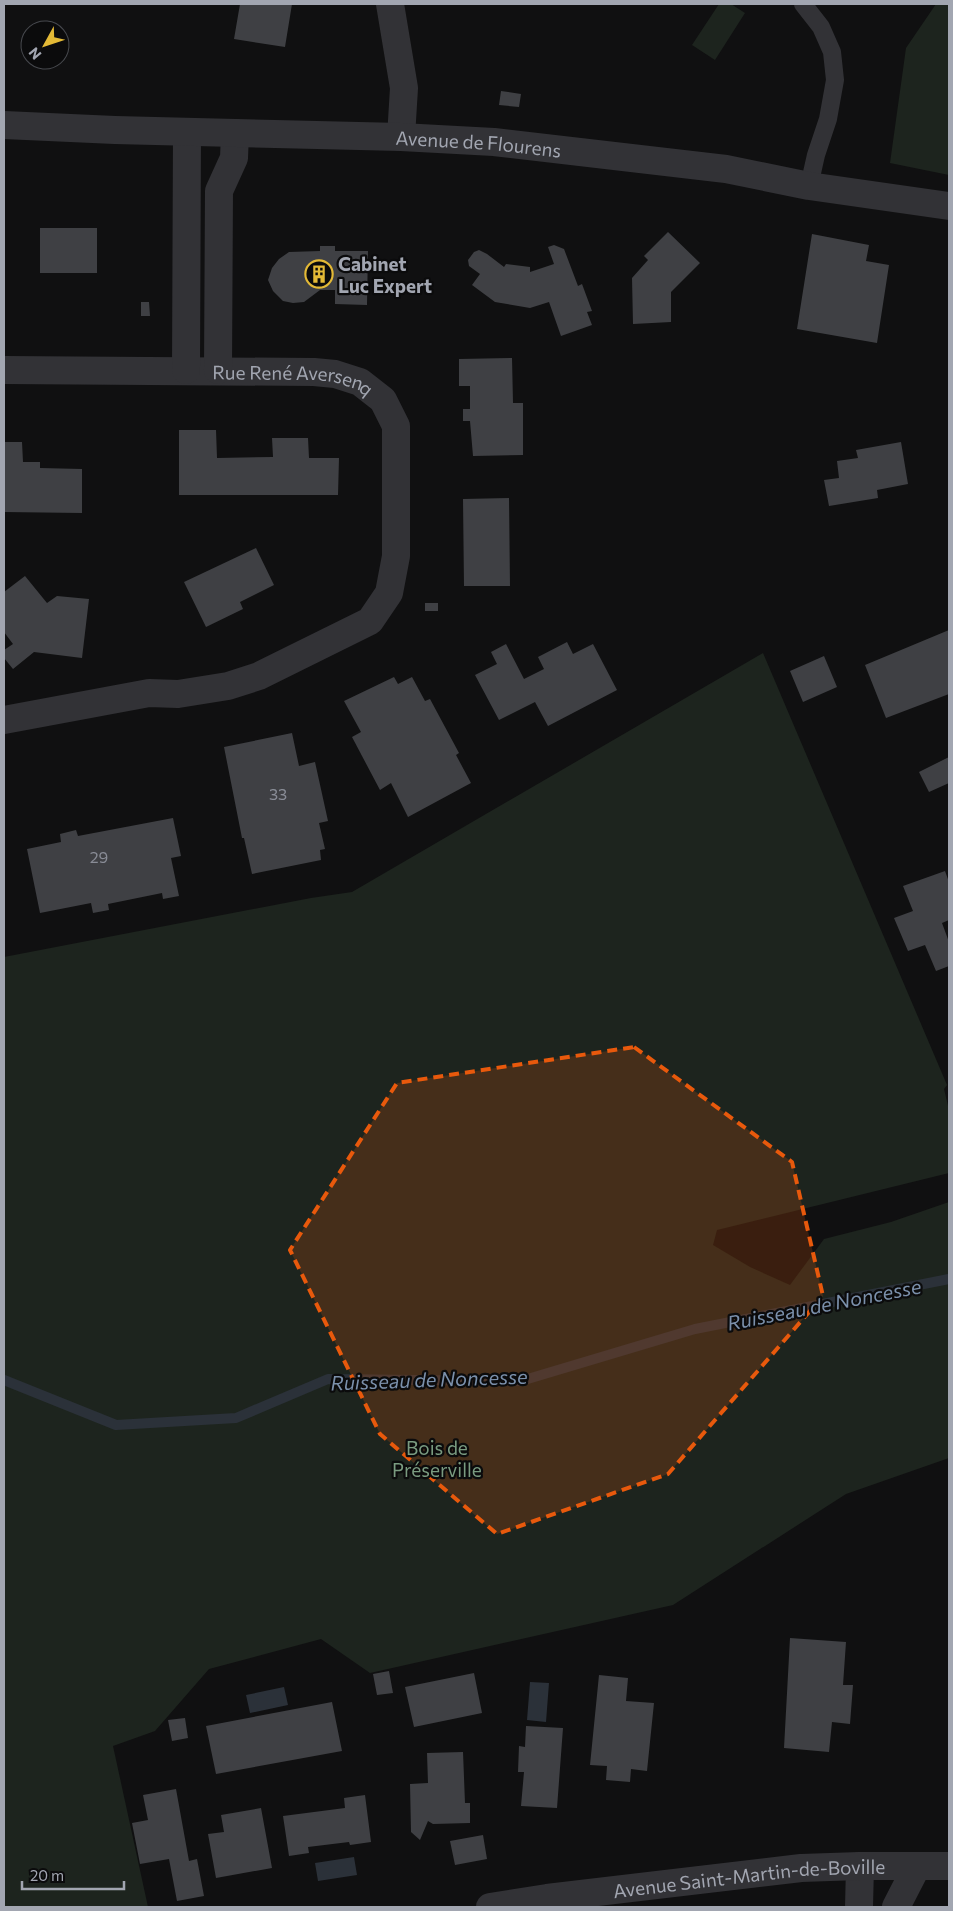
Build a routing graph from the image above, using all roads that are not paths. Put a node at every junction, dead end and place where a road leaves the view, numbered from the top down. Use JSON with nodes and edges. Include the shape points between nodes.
{"nodes":[{"id":1,"x":390,"y":4,"type":"edge"},
{"id":2,"x":803,"y":4,"type":"edge"},
{"id":3,"x":4,"y":125,"type":"edge"},
{"id":4,"x":187,"y":132,"type":"junction"},
{"id":5,"x":235,"y":133,"type":"junction"},
{"id":6,"x":401,"y":136,"type":"junction"},
{"id":7,"x":809,"y":186,"type":"junction"},
{"id":8,"x":949,"y":206,"type":"edge"},
{"id":9,"x":4,"y":370,"type":"edge"},
{"id":10,"x":186,"y":370,"type":"junction"},
{"id":11,"x":218,"y":370,"type":"junction"},
{"id":12,"x":4,"y":720,"type":"edge"},
{"id":13,"x":860,"y":1866,"type":"junction"},
{"id":14,"x":916,"y":1866,"type":"junction"},
{"id":15,"x":949,"y":1866,"type":"edge"},
{"id":16,"x":490,"y":1907,"type":"edge"},
{"id":17,"x":859,"y":1907,"type":"edge"},
{"id":18,"x":896,"y":1907,"type":"edge"}],
"edges":[{"from":1,"to":6,"type":"street","via":[[404,88]]},
{"from":2,"to":7,"type":"lane","via":[[821,27],[832,52],[835,80]]},
{"from":3,"to":4,"type":"street","name":"Avenue de Flourens"},
{"from":4,"to":5,"type":"street","name":"Avenue de Flourens"},
{"from":4,"to":10,"type":"street"},
{"from":5,"to":6,"type":"street","name":"Avenue de Flourens"},
{"from":5,"to":11,"type":"street","via":[[234,158],[219,191]]},
{"from":6,"to":7,"type":"street","name":"Avenue de Flourens","via":[[494,142],[726,169]]},
{"from":7,"to":8,"type":"street","name":"Avenue de Flourens"},
{"from":9,"to":10,"type":"street","name":"Rue René Aversenq"},
{"from":10,"to":11,"type":"street","name":"Rue René Aversenq"},
{"from":11,"to":12,"type":"street","name":"Rue René Aversenq","via":[[335,374],[360,382],[383,400],[396,426],[396,556],[389,593],[370,621],[259,676],[228,686],[178,694],[149,693]]},
{"from":13,"to":14,"type":"street","name":"Avenue Saint-Martin-de-Boville"},
{"from":13,"to":16,"type":"street","name":"Avenue Saint-Martin-de-Boville","via":[[801,1868]]},
{"from":13,"to":17,"type":"street"},
{"from":14,"to":15,"type":"street","name":"Avenue Saint-Martin-de-Boville"},
{"from":14,"to":18,"type":"street"}]}
